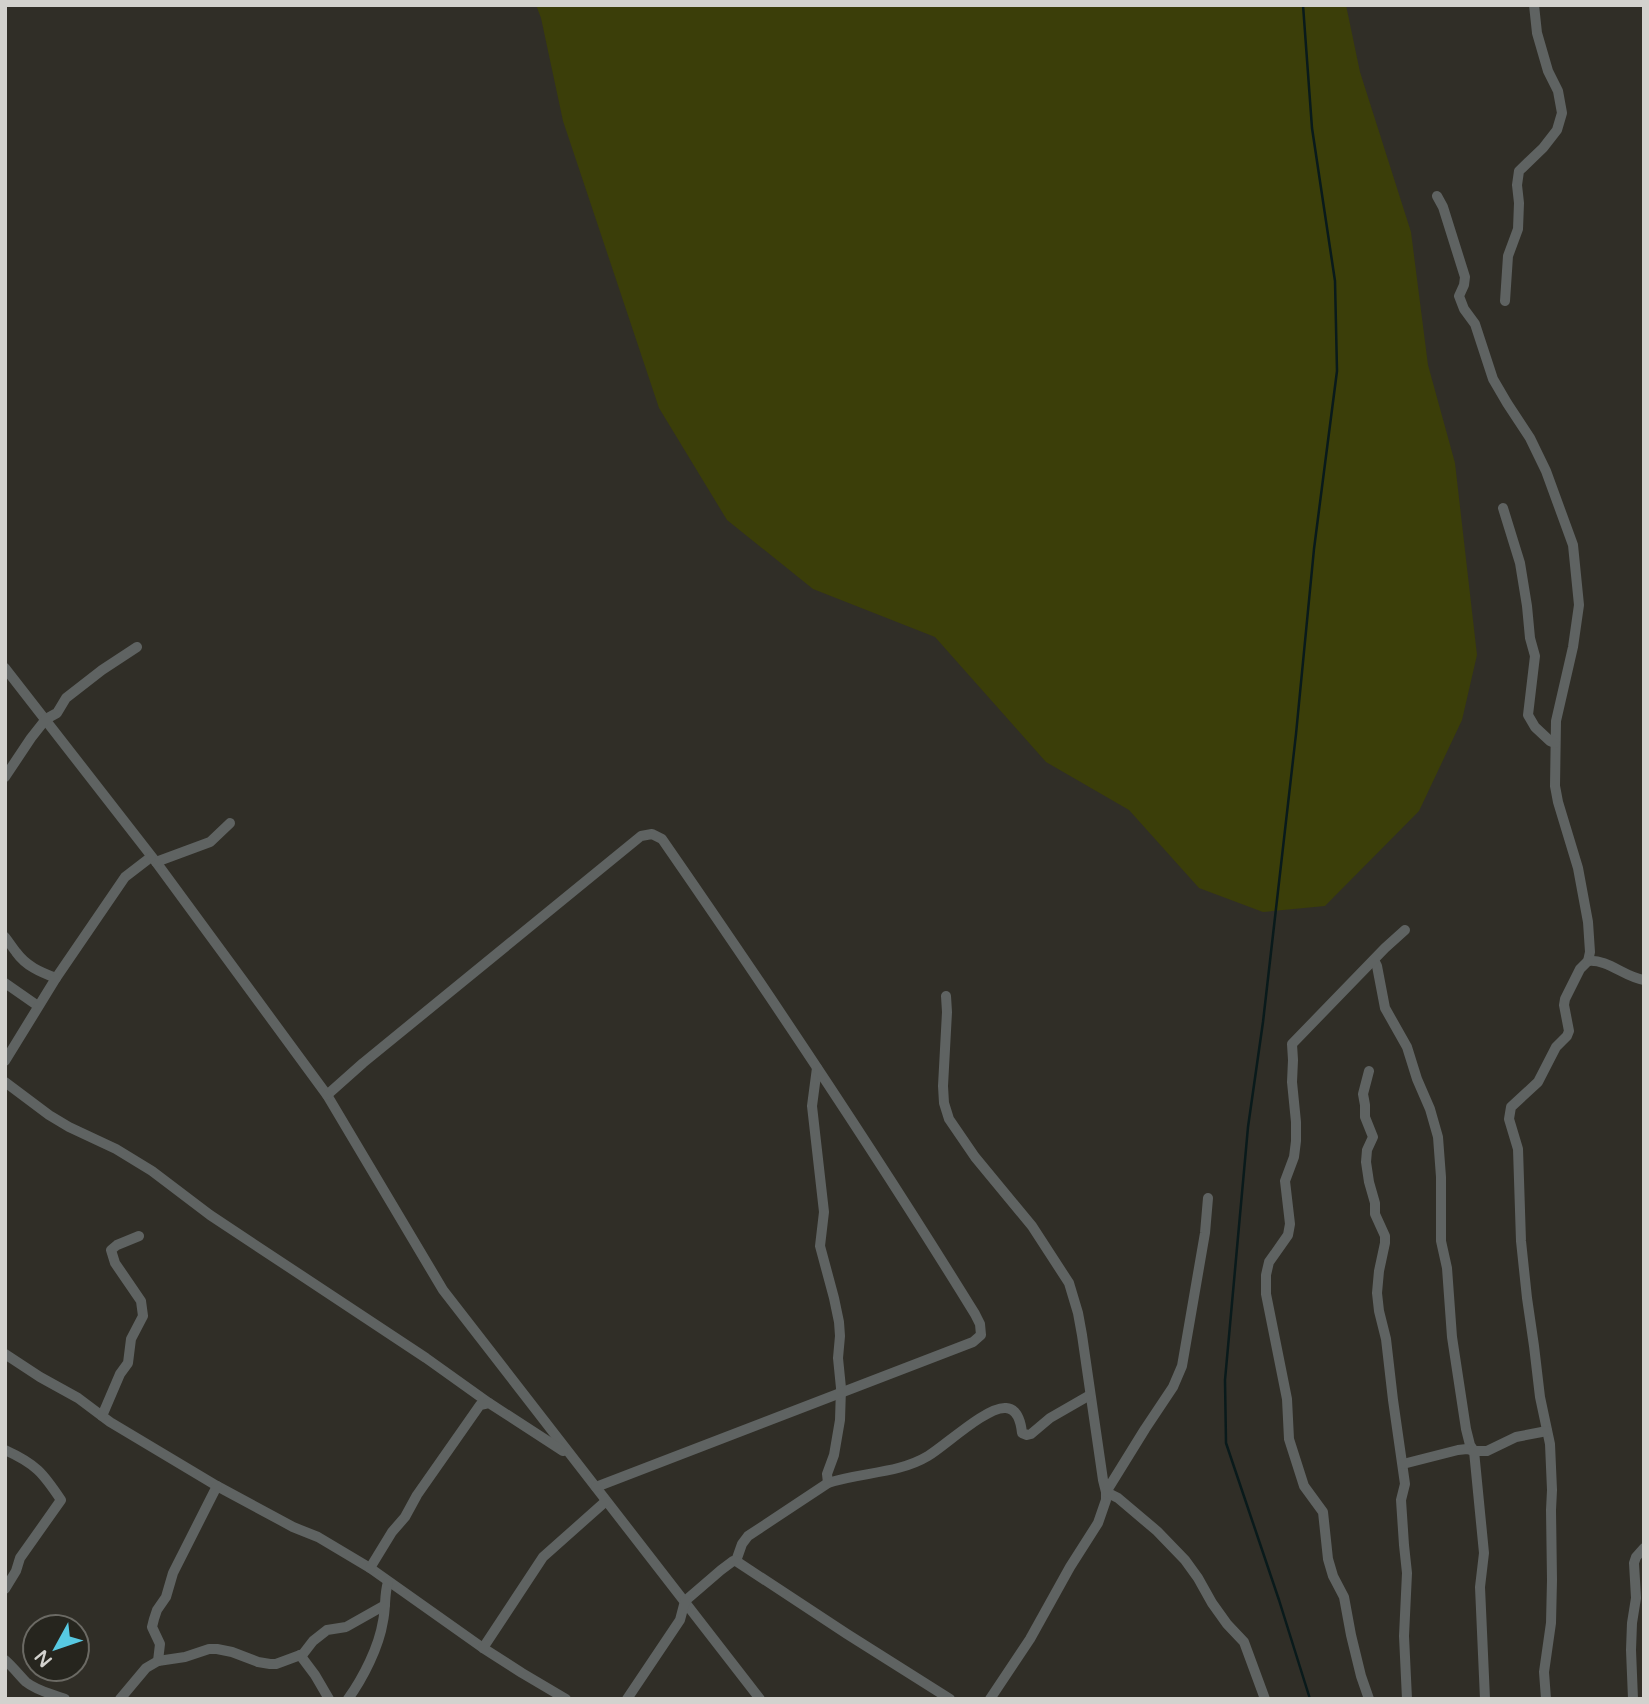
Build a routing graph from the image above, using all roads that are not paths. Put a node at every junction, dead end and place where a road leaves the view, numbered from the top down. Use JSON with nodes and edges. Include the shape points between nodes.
{"nodes":[{"id":1,"x":1534,"y":5,"type":"edge"},
{"id":2,"x":1437,"y":196,"type":"dead end"},
{"id":3,"x":1504,"y":301,"type":"dead end"},
{"id":4,"x":1503,"y":508,"type":"dead end"},
{"id":5,"x":137,"y":648,"type":"dead end"},
{"id":6,"x":5,"y":668,"type":"edge"},
{"id":7,"x":46,"y":719,"type":"junction"},
{"id":8,"x":1555,"y":743,"type":"junction"},
{"id":9,"x":5,"y":777,"type":"edge"},
{"id":10,"x":230,"y":823,"type":"dead end"},
{"id":11,"x":154,"y":859,"type":"junction"},
{"id":12,"x":1405,"y":930,"type":"dead end"},
{"id":13,"x":5,"y":937,"type":"edge"},
{"id":14,"x":1374,"y":960,"type":"junction"},
{"id":15,"x":1588,"y":961,"type":"junction"},
{"id":16,"x":56,"y":978,"type":"junction"},
{"id":17,"x":1644,"y":980,"type":"edge"},
{"id":18,"x":5,"y":983,"type":"edge"},
{"id":19,"x":946,"y":996,"type":"dead end"},
{"id":20,"x":38,"y":1006,"type":"junction"},
{"id":21,"x":5,"y":1061,"type":"edge"},
{"id":22,"x":817,"y":1068,"type":"junction"},
{"id":23,"x":1369,"y":1071,"type":"dead end"},
{"id":24,"x":5,"y":1082,"type":"edge"},
{"id":25,"x":327,"y":1096,"type":"junction"},
{"id":26,"x":1208,"y":1198,"type":"dead end"},
{"id":27,"x":139,"y":1236,"type":"dead end"},
{"id":28,"x":5,"y":1354,"type":"edge"},
{"id":29,"x":841,"y":1392,"type":"junction"},
{"id":30,"x":1090,"y":1395,"type":"junction"},
{"id":31,"x":489,"y":1403,"type":"junction"},
{"id":32,"x":102,"y":1416,"type":"junction"},
{"id":33,"x":1547,"y":1431,"type":"junction"},
{"id":34,"x":5,"y":1450,"type":"edge"},
{"id":35,"x":1474,"y":1451,"type":"junction"},
{"id":36,"x":570,"y":1455,"type":"junction"},
{"id":37,"x":1403,"y":1464,"type":"junction"},
{"id":38,"x":828,"y":1483,"type":"junction"},
{"id":39,"x":217,"y":1486,"type":"junction"},
{"id":40,"x":596,"y":1488,"type":"junction"},
{"id":41,"x":1106,"y":1492,"type":"junction"},
{"id":42,"x":606,"y":1501,"type":"junction"},
{"id":43,"x":1644,"y":1548,"type":"edge"},
{"id":44,"x":736,"y":1561,"type":"junction"},
{"id":45,"x":370,"y":1568,"type":"junction"},
{"id":46,"x":388,"y":1582,"type":"junction"},
{"id":47,"x":5,"y":1589,"type":"edge"},
{"id":48,"x":685,"y":1603,"type":"junction"},
{"id":49,"x":385,"y":1605,"type":"junction"},
{"id":50,"x":483,"y":1647,"type":"junction"},
{"id":51,"x":300,"y":1655,"type":"junction"},
{"id":52,"x":5,"y":1660,"type":"edge"},
{"id":53,"x":158,"y":1661,"type":"junction"},
{"id":54,"x":65,"y":1699,"type":"edge"},
{"id":55,"x":120,"y":1699,"type":"edge"},
{"id":56,"x":329,"y":1699,"type":"edge"},
{"id":57,"x":348,"y":1699,"type":"edge"},
{"id":58,"x":566,"y":1699,"type":"edge"},
{"id":59,"x":627,"y":1699,"type":"edge"},
{"id":60,"x":760,"y":1699,"type":"edge"},
{"id":61,"x":950,"y":1699,"type":"edge"},
{"id":62,"x":990,"y":1699,"type":"edge"},
{"id":63,"x":1265,"y":1699,"type":"edge"},
{"id":64,"x":1369,"y":1699,"type":"edge"},
{"id":65,"x":1407,"y":1699,"type":"edge"},
{"id":66,"x":1485,"y":1699,"type":"edge"},
{"id":67,"x":1546,"y":1699,"type":"edge"},
{"id":68,"x":1633,"y":1699,"type":"edge"}],
"edges":[{"from":1,"to":3,"type":"street","via":[[1537,33],[1562,113],[1544,148],[1519,171],[1518,229],[1508,256]]},
{"from":2,"to":8,"type":"street","via":[[1465,277],[1461,303],[1475,324],[1493,379],[1546,471],[1573,545],[1579,605]]},
{"from":4,"to":8,"type":"street","via":[[1520,563],[1535,656],[1528,715]]},
{"from":5,"to":7,"type":"street","via":[[66,698],[57,713]]},
{"from":6,"to":7,"type":"street"},
{"from":7,"to":9,"type":"street"},
{"from":7,"to":11,"type":"street"},
{"from":8,"to":15,"type":"street","via":[[1555,786],[1578,868],[1588,922]]},
{"from":10,"to":11,"type":"street","via":[[210,842]]},
{"from":11,"to":16,"type":"street","via":[[125,877]]},
{"from":11,"to":25,"type":"street"},
{"from":12,"to":14,"type":"street"},
{"from":13,"to":16,"type":"street","via":[[27,964]]},
{"from":14,"to":35,"type":"street","via":[[1385,1008],[1407,1047],[1436,1126],[1441,1241],[1452,1337],[1466,1429]]},
{"from":14,"to":64,"type":"street","via":[[1292,1044],[1296,1141],[1285,1181],[1290,1224],[1266,1275],[1289,1439],[1304,1486],[1323,1512],[1328,1559],[1344,1597]]},
{"from":15,"to":17,"type":"street"},
{"from":15,"to":33,"type":"street","via":[[1566,993],[1567,1036],[1538,1082],[1509,1113],[1518,1149],[1521,1241]]},
{"from":16,"to":20,"type":"street"},
{"from":18,"to":20,"type":"street"},
{"from":19,"to":30,"type":"street","via":[[943,1086],[949,1119],[1032,1226],[1069,1283]]},
{"from":20,"to":21,"type":"street"},
{"from":22,"to":25,"type":"street","via":[[662,839],[652,834],[622,850]]},
{"from":22,"to":29,"type":"street","via":[[812,1106],[824,1212],[820,1246],[839,1322]]},
{"from":22,"to":29,"type":"street","via":[[962,1292],[980,1324],[981,1335]]},
{"from":23,"to":37,"type":"street","via":[[1363,1094],[1373,1137],[1366,1162],[1375,1214],[1385,1236],[1377,1293]]},
{"from":24,"to":31,"type":"street","via":[[49,1115],[152,1171],[210,1216]]},
{"from":25,"to":36,"type":"street","via":[[443,1290]]},
{"from":26,"to":41,"type":"street","via":[[1182,1366]]},
{"from":27,"to":32,"type":"street","via":[[111,1250],[141,1301],[143,1316],[131,1339],[128,1363]]},
{"from":28,"to":32,"type":"street"},
{"from":29,"to":38,"type":"street"},
{"from":29,"to":40,"type":"street"},
{"from":30,"to":38,"type":"street","via":[[1031,1434],[1022,1433],[1016,1413],[1001,1408],[911,1465]]},
{"from":30,"to":41,"type":"street"},
{"from":31,"to":36,"type":"street"},
{"from":31,"to":45,"type":"street","via":[[480,1405]]},
{"from":32,"to":39,"type":"street"},
{"from":33,"to":35,"type":"street"},
{"from":33,"to":67,"type":"street","via":[[1552,1490]]},
{"from":34,"to":47,"type":"street","via":[[41,1472],[61,1500],[20,1558]]},
{"from":35,"to":37,"type":"street","via":[[1458,1450]]},
{"from":35,"to":66,"type":"street","via":[[1484,1553],[1480,1598]]},
{"from":36,"to":40,"type":"street"},
{"from":37,"to":65,"type":"street"},
{"from":38,"to":44,"type":"street","via":[[748,1536]]},
{"from":39,"to":45,"type":"street"},
{"from":39,"to":53,"type":"street","via":[[154,1619],[152,1627],[160,1644]]},
{"from":40,"to":42,"type":"street"},
{"from":41,"to":62,"type":"street","via":[[1094,1530]]},
{"from":41,"to":63,"type":"street","via":[[1157,1531],[1194,1571],[1212,1603],[1244,1642]]},
{"from":42,"to":48,"type":"street"},
{"from":42,"to":50,"type":"street","via":[[543,1557]]},
{"from":43,"to":68,"type":"street","via":[[1634,1563]]},
{"from":44,"to":48,"type":"street"},
{"from":44,"to":61,"type":"street"},
{"from":45,"to":46,"type":"street"},
{"from":46,"to":49,"type":"street"},
{"from":46,"to":50,"type":"street"},
{"from":48,"to":59,"type":"street","via":[[680,1620]]},
{"from":48,"to":60,"type":"street"},
{"from":49,"to":51,"type":"street","via":[[345,1627],[327,1630]]},
{"from":49,"to":57,"type":"street","via":[[380,1635]]},
{"from":50,"to":58,"type":"street"},
{"from":51,"to":53,"type":"street","via":[[270,1664],[209,1649]]},
{"from":51,"to":56,"type":"street"},
{"from":52,"to":54,"type":"street","via":[[25,1681]]},
{"from":53,"to":55,"type":"street","via":[[140,1674]]}]}
